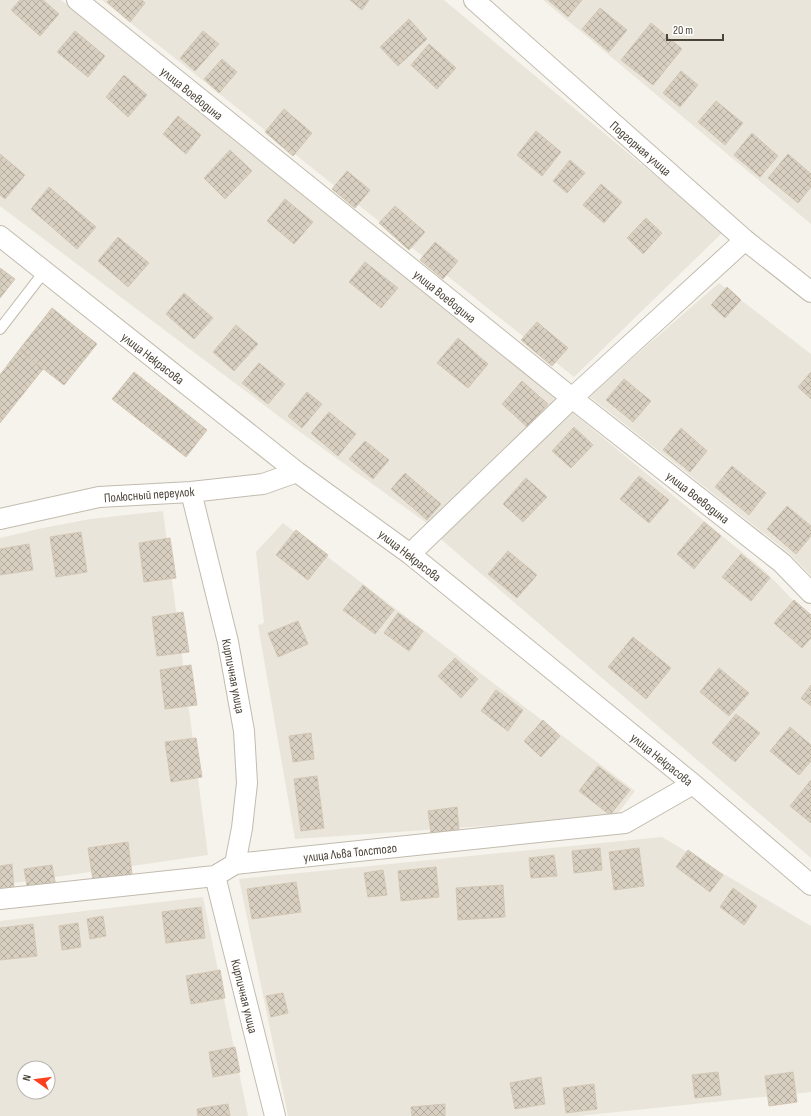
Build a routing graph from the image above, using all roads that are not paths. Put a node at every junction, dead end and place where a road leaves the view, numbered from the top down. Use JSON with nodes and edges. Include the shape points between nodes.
{"nodes":[{"id":1,"x":76,"y":0,"type":"edge"},
{"id":2,"x":474,"y":0,"type":"edge"},
{"id":3,"x":0,"y":236,"type":"edge"},
{"id":4,"x":745,"y":240,"type":"junction"},
{"id":5,"x":44,"y":272,"type":"junction"},
{"id":6,"x":811,"y":292,"type":"edge"},
{"id":7,"x":0,"y":329,"type":"edge"},
{"id":8,"x":572,"y":398,"type":"junction"},
{"id":9,"x":298,"y":472,"type":"junction"},
{"id":10,"x":191,"y":492,"type":"junction"},
{"id":11,"x":0,"y":519,"type":"edge"},
{"id":12,"x":410,"y":554,"type":"junction"},
{"id":13,"x":811,"y":593,"type":"edge"},
{"id":14,"x":693,"y":784,"type":"junction"},
{"id":15,"x":235,"y":864,"type":"junction"},
{"id":16,"x":215,"y":876,"type":"junction"},
{"id":17,"x":811,"y":885,"type":"edge"},
{"id":18,"x":0,"y":899,"type":"edge"},
{"id":19,"x":275,"y":1116,"type":"edge"}],
"edges":[{"from":1,"to":8,"type":"street","name":"улица Воеводина"},
{"from":2,"to":4,"type":"street","name":"Подгорная улица"},
{"from":3,"to":5,"type":"street","name":"улица Некрасова"},
{"from":4,"to":6,"type":"street","name":"Подгорная улица"},
{"from":4,"to":8,"type":"street"},
{"from":5,"to":7,"type":"lane"},
{"from":5,"to":9,"type":"street","name":"улица Некрасова"},
{"from":8,"to":12,"type":"street"},
{"from":8,"to":13,"type":"street","name":"улица Воеводина","via":[[782,563]]},
{"from":9,"to":10,"type":"street","name":"Полюсный переулок","via":[[263,484]]},
{"from":9,"to":12,"type":"street","name":"улица Некрасова"},
{"from":10,"to":11,"type":"street","name":"Полюсный переулок","via":[[99,497]]},
{"from":10,"to":15,"type":"street","name":"Кирпичная улица","via":[[228,642],[244,731],[247,783]]},
{"from":12,"to":14,"type":"street","name":"улица Некрасова"},
{"from":14,"to":15,"type":"street","name":"улица Льва Толстого","via":[[625,823]]},
{"from":14,"to":17,"type":"street","name":"улица Некрасова"},
{"from":15,"to":16,"type":"street","name":"улица Льва Толстого"},
{"from":16,"to":18,"type":"street","name":"улица Льва Толстого"},
{"from":16,"to":19,"type":"street","name":"Кирпичная улица"}]}
